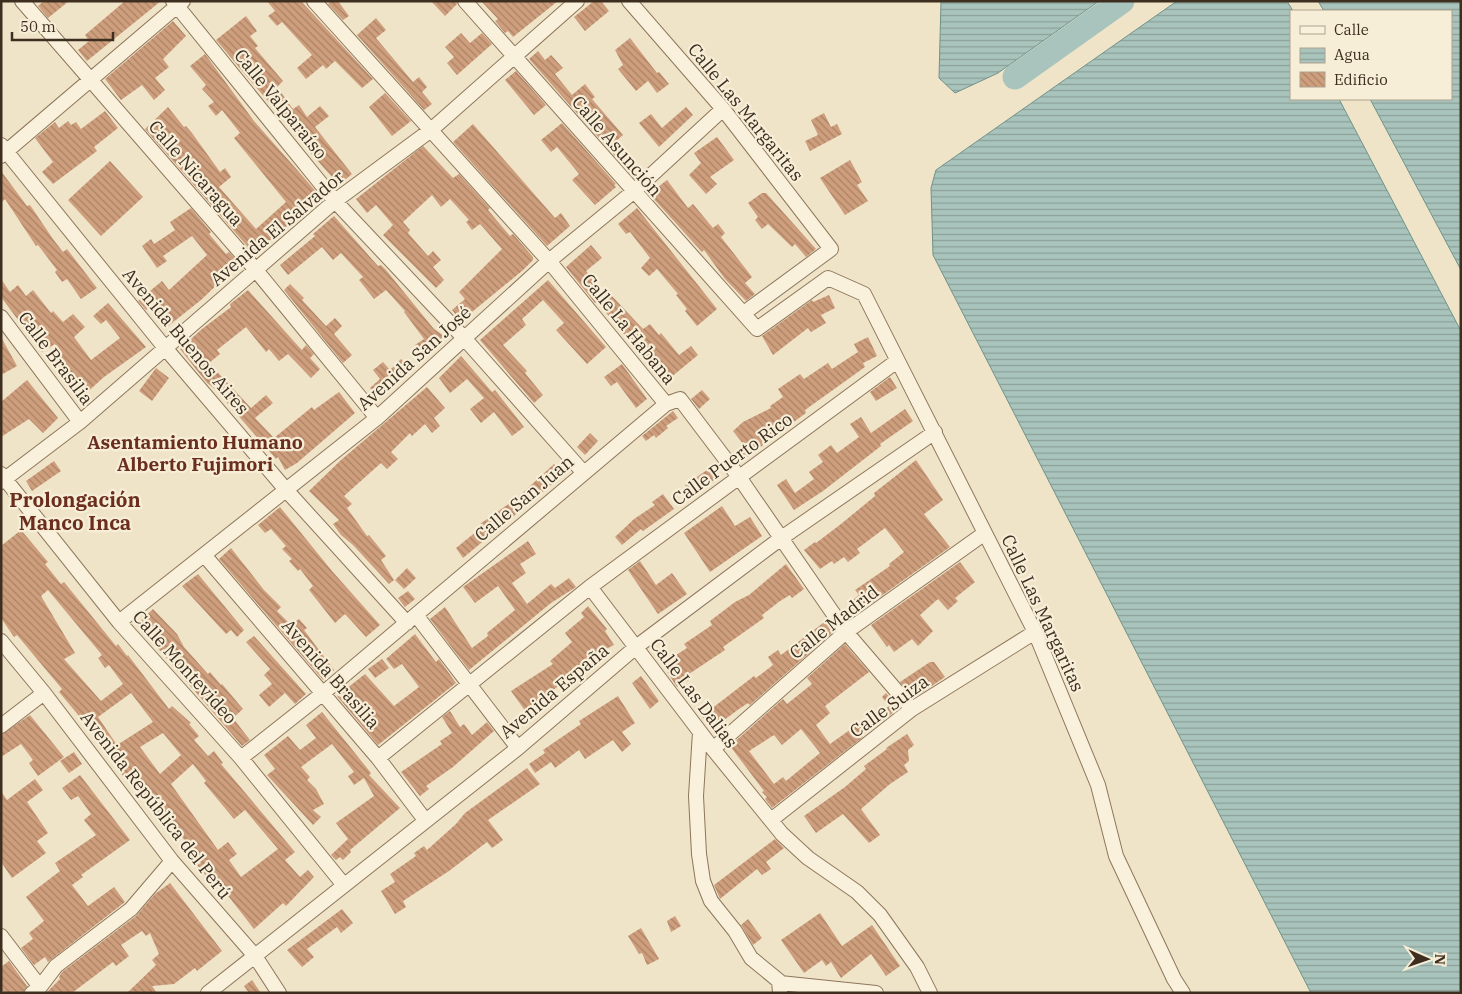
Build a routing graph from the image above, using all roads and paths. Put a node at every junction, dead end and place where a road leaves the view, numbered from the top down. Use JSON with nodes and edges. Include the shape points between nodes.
{"nodes":[{"id":1,"x":22,"y":1,"type":"edge"},
{"id":2,"x":314,"y":1,"type":"edge"},
{"id":3,"x":465,"y":1,"type":"edge"},
{"id":4,"x":576,"y":1,"type":"edge"},
{"id":5,"x":629,"y":1,"type":"edge"},
{"id":6,"x":178,"y":3,"type":"edge"},
{"id":7,"x":513,"y":55,"type":"junction"},
{"id":8,"x":89,"y":80,"type":"junction"},
{"id":9,"x":723,"y":109,"type":"junction"},
{"id":10,"x":431,"y":130,"type":"junction"},
{"id":11,"x":3,"y":151,"type":"edge"},
{"id":12,"x":632,"y":192,"type":"junction"},
{"id":13,"x":335,"y":201,"type":"junction"},
{"id":14,"x":549,"y":261,"type":"junction"},
{"id":15,"x":255,"y":269,"type":"junction"},
{"id":16,"x":828,"y":278,"type":"joint"},
{"id":17,"x":744,"y":313,"type":"junction"},
{"id":18,"x":1,"y":317,"type":"edge"},
{"id":19,"x":464,"y":338,"type":"junction"},
{"id":20,"x":166,"y":349,"type":"junction"},
{"id":21,"x":897,"y":360,"type":"junction"},
{"id":22,"x":666,"y":404,"type":"junction"},
{"id":23,"x":376,"y":418,"type":"junction"},
{"id":24,"x":80,"y":422,"type":"junction"},
{"id":25,"x":935,"y":432,"type":"junction"},
{"id":26,"x":583,"y":472,"type":"junction"},
{"id":27,"x":739,"y":477,"type":"junction"},
{"id":28,"x":3,"y":478,"type":"edge"},
{"id":29,"x":287,"y":491,"type":"junction"},
{"id":30,"x":985,"y":534,"type":"junction"},
{"id":31,"x":780,"y":538,"type":"junction"},
{"id":32,"x":205,"y":556,"type":"junction"},
{"id":33,"x":590,"y":587,"type":"junction"},
{"id":34,"x":412,"y":619,"type":"junction"},
{"id":35,"x":119,"y":622,"type":"junction"},
{"id":36,"x":846,"y":632,"type":"junction"},
{"id":37,"x":1035,"y":632,"type":"junction"},
{"id":38,"x":1,"y":641,"type":"edge"},
{"id":39,"x":636,"y":647,"type":"junction"},
{"id":40,"x":470,"y":683,"type":"junction"},
{"id":41,"x":44,"y":693,"type":"junction"},
{"id":42,"x":322,"y":694,"type":"junction"},
{"id":43,"x":912,"y":709,"type":"junction"},
{"id":44,"x":1,"y":726,"type":"edge"},
{"id":45,"x":700,"y":732,"type":"junction"},
{"id":46,"x":518,"y":748,"type":"junction"},
{"id":47,"x":713,"y":749,"type":"junction"},
{"id":48,"x":241,"y":758,"type":"junction"},
{"id":49,"x":378,"y":758,"type":"junction"},
{"id":50,"x":425,"y":820,"type":"junction"},
{"id":51,"x":771,"y":820,"type":"junction"},
{"id":52,"x":172,"y":861,"type":"junction"},
{"id":53,"x":343,"y":884,"type":"junction"},
{"id":54,"x":1,"y":936,"type":"edge"},
{"id":55,"x":255,"y":956,"type":"junction"},
{"id":56,"x":780,"y":988,"type":"edge"},
{"id":57,"x":36,"y":990,"type":"edge"},
{"id":58,"x":208,"y":993,"type":"edge"},
{"id":59,"x":279,"y":993,"type":"edge"},
{"id":60,"x":876,"y":993,"type":"edge"},
{"id":61,"x":930,"y":993,"type":"edge"},
{"id":62,"x":1183,"y":993,"type":"edge"}],
"edges":[{"from":1,"to":8,"type":"street","name":"Calle Nicaragua"},
{"from":2,"to":10,"type":"street","name":"Calle La Habana"},
{"from":3,"to":7,"type":"street","name":"Calle Asunción"},
{"from":4,"to":7,"type":"street","name":"Avenida El Salvador"},
{"from":5,"to":9,"type":"street","name":"Calle Las Margaritas"},
{"from":6,"to":8,"type":"street"},
{"from":6,"to":13,"type":"street","name":"Calle Valparaíso"},
{"from":7,"to":10,"type":"street","name":"Avenida El Salvador"},
{"from":7,"to":12,"type":"street","name":"Calle Asunción"},
{"from":8,"to":11,"type":"street"},
{"from":8,"to":15,"type":"street","name":"Calle Nicaragua"},
{"from":9,"to":12,"type":"street","name":"Avenida San José"},
{"from":9,"to":17,"type":"street","name":"Calle Las Margaritas","via":[[831,249]]},
{"from":10,"to":13,"type":"street","name":"Avenida El Salvador"},
{"from":10,"to":14,"type":"street","name":"Calle La Habana"},
{"from":11,"to":20,"type":"street","name":"Avenida Buenos Aires"},
{"from":12,"to":14,"type":"street","name":"Avenida San José"},
{"from":12,"to":17,"type":"street","name":"Calle Asunción"},
{"from":13,"to":15,"type":"street","name":"Avenida El Salvador"},
{"from":13,"to":19,"type":"street","name":"Calle Valparaíso"},
{"from":14,"to":19,"type":"street","name":"Avenida San José"},
{"from":14,"to":22,"type":"street","name":"Calle La Habana"},
{"from":15,"to":20,"type":"street","name":"Avenida El Salvador"},
{"from":15,"to":23,"type":"street","name":"Calle Nicaragua"},
{"from":16,"to":17,"type":"street","name":"Calle Asunción","via":[[756,330]]},
{"from":16,"to":21,"type":"street","name":"Calle Las Margaritas","via":[[864,294]]},
{"from":18,"to":24,"type":"street","name":"Calle Brasilia"},
{"from":19,"to":23,"type":"street","name":"Avenida San José"},
{"from":19,"to":26,"type":"street","name":"Calle Valparaíso"},
{"from":20,"to":24,"type":"street","name":"Avenida El Salvador"},
{"from":20,"to":29,"type":"street","name":"Avenida Buenos Aires"},
{"from":21,"to":25,"type":"street","name":"Calle Las Margaritas"},
{"from":21,"to":27,"type":"street","name":"Calle Puerto Rico"},
{"from":22,"to":26,"type":"street","name":"Calle San Juan"},
{"from":22,"to":27,"type":"street","name":"Calle La Habana","via":[[680,399]]},
{"from":23,"to":29,"type":"street","name":"Avenida San José"},
{"from":24,"to":28,"type":"street","name":"Avenida El Salvador"},
{"from":25,"to":30,"type":"street","name":"Calle Las Margaritas"},
{"from":25,"to":31,"type":"street","name":"Avenida España"},
{"from":26,"to":34,"type":"street","name":"Calle San Juan"},
{"from":27,"to":31,"type":"street","name":"Calle La Habana"},
{"from":27,"to":33,"type":"street","name":"Calle Puerto Rico"},
{"from":28,"to":35,"type":"street","name":"Calle Montevideo"},
{"from":29,"to":32,"type":"street","name":"Avenida San José","via":[[243,522]]},
{"from":29,"to":34,"type":"street","name":"Avenida Buenos Aires"},
{"from":30,"to":36,"type":"street","name":"Calle Madrid"},
{"from":30,"to":37,"type":"street","name":"Calle Las Margaritas"},
{"from":31,"to":36,"type":"street","name":"Calle La Habana"},
{"from":31,"to":39,"type":"street","name":"Avenida España"},
{"from":32,"to":35,"type":"street","name":"Avenida San José"},
{"from":32,"to":42,"type":"street","name":"Avenida Brasilia"},
{"from":33,"to":39,"type":"street","name":"Calle Las Dalias"},
{"from":33,"to":40,"type":"street","name":"Calle Puerto Rico"},
{"from":34,"to":40,"type":"street","name":"Avenida Buenos Aires"},
{"from":34,"to":42,"type":"street","name":"Calle San Juan"},
{"from":35,"to":48,"type":"street","name":"Calle Montevideo"},
{"from":36,"to":43,"type":"street","name":"Calle La Habana"},
{"from":36,"to":47,"type":"street","name":"Calle Madrid"},
{"from":37,"to":43,"type":"street","name":"Calle Suiza"},
{"from":37,"to":62,"type":"street","name":"Calle Las Margaritas","via":[[1098,785],[1116,856]]},
{"from":38,"to":41,"type":"street","name":"Avenida República del Perú"},
{"from":39,"to":45,"type":"street","name":"Calle Las Dalias"},
{"from":39,"to":46,"type":"street","name":"Avenida España"},
{"from":40,"to":46,"type":"street","name":"Avenida Buenos Aires"},
{"from":40,"to":49,"type":"street","name":"Calle Puerto Rico"},
{"from":41,"to":44,"type":"street"},
{"from":41,"to":52,"type":"street","name":"Avenida República del Perú"},
{"from":42,"to":48,"type":"street","name":"Calle San Juan"},
{"from":42,"to":49,"type":"street","name":"Avenida Brasilia"},
{"from":43,"to":51,"type":"street","name":"Calle Suiza"},
{"from":45,"to":47,"type":"street","name":"Calle Las Dalias"},
{"from":45,"to":56,"type":"street","via":[[696,796],[699,854],[707,894],[735,931],[750,958]]},
{"from":46,"to":50,"type":"street","name":"Avenida España"},
{"from":47,"to":51,"type":"street","name":"Calle Las Dalias"},
{"from":48,"to":53,"type":"street","name":"Calle Montevideo"},
{"from":49,"to":50,"type":"street","name":"Avenida Brasilia"},
{"from":50,"to":53,"type":"street","name":"Avenida España"},
{"from":51,"to":61,"type":"street","name":"Calle Las Dalias","via":[[808,858],[869,903]]},
{"from":52,"to":55,"type":"street","name":"Avenida República del Perú"},
{"from":52,"to":57,"type":"street","via":[[131,909],[56,966]]},
{"from":53,"to":55,"type":"street","name":"Avenida España"},
{"from":54,"to":57,"type":"street"},
{"from":55,"to":58,"type":"street","name":"Avenida España"},
{"from":55,"to":59,"type":"street","name":"Avenida República del Perú"},
{"from":56,"to":60,"type":"street"}]}
